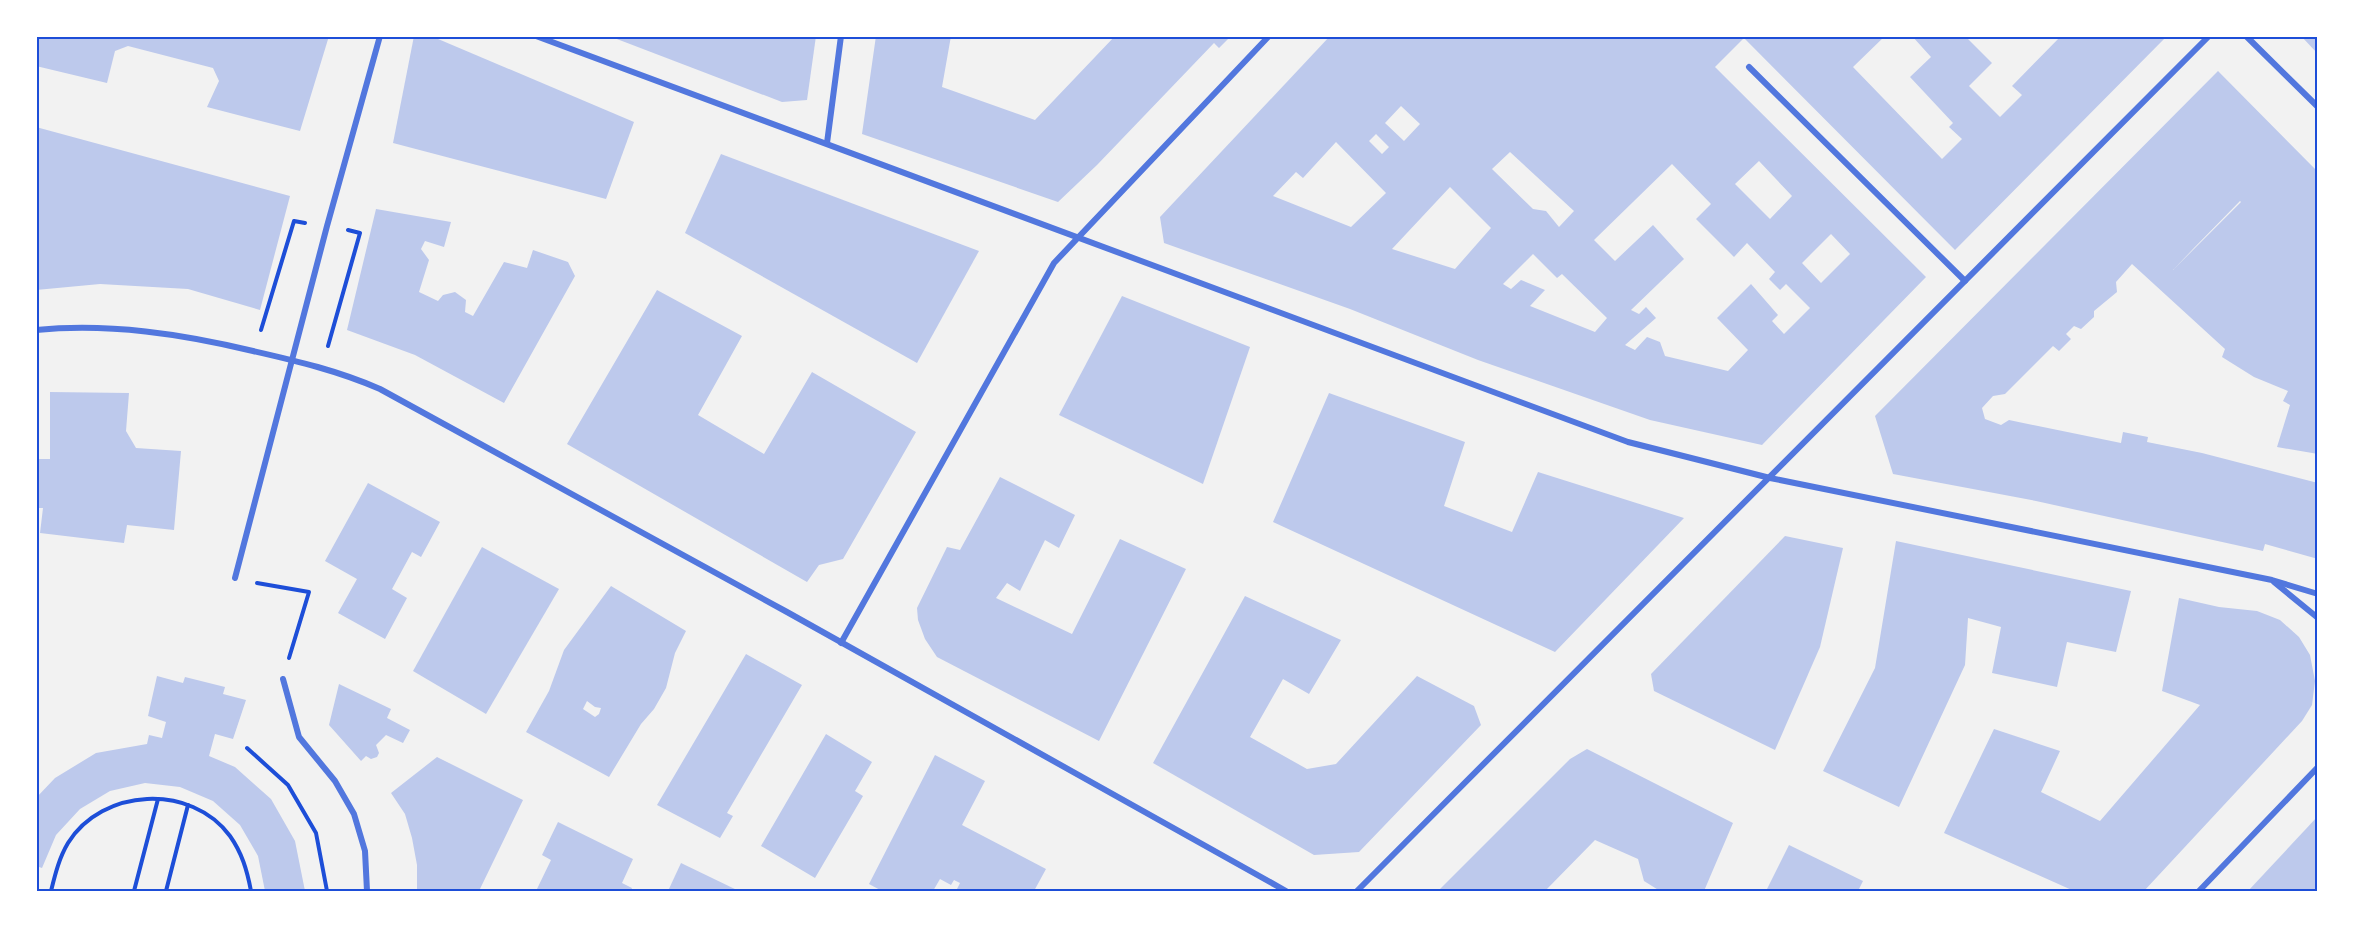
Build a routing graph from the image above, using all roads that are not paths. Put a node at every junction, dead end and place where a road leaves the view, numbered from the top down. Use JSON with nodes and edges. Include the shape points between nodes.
{"nodes":[{"id":1,"x":380,"y":36,"type":"edge"},
{"id":2,"x":536,"y":36,"type":"edge"},
{"id":3,"x":841,"y":36,"type":"edge"},
{"id":4,"x":1269,"y":36,"type":"edge"},
{"id":5,"x":2209,"y":36,"type":"edge"},
{"id":6,"x":2246,"y":36,"type":"edge"},
{"id":7,"x":1749,"y":67,"type":"dead end"},
{"id":8,"x":2318,"y":107,"type":"edge"},
{"id":9,"x":827,"y":143,"type":"junction"},
{"id":10,"x":1077,"y":238,"type":"junction"},
{"id":11,"x":1965,"y":281,"type":"junction"},
{"id":12,"x":36,"y":330,"type":"edge"},
{"id":13,"x":1770,"y":478,"type":"junction"},
{"id":14,"x":234,"y":578,"type":"road end"},
{"id":15,"x":2272,"y":580,"type":"junction"},
{"id":16,"x":2318,"y":594,"type":"edge"},
{"id":17,"x":2318,"y":618,"type":"edge"},
{"id":18,"x":841,"y":643,"type":"junction"},
{"id":19,"x":283,"y":679,"type":"road end"},
{"id":20,"x":2318,"y":767,"type":"edge"},
{"id":21,"x":367,"y":891,"type":"edge"},
{"id":22,"x":1286,"y":891,"type":"edge"},
{"id":23,"x":1357,"y":891,"type":"edge"},
{"id":24,"x":2199,"y":891,"type":"edge"}],
"edges":[{"from":1,"to":14,"type":"street"},
{"from":2,"to":9,"type":"street"},
{"from":3,"to":9,"type":"street"},
{"from":4,"to":10,"type":"street"},
{"from":5,"to":11,"type":"street"},
{"from":6,"to":8,"type":"street"},
{"from":7,"to":11,"type":"street"},
{"from":9,"to":10,"type":"street"},
{"from":10,"to":13,"type":"street","via":[[1628,442]]},
{"from":10,"to":18,"type":"street","via":[[1054,263]]},
{"from":11,"to":13,"type":"street"},
{"from":12,"to":18,"type":"street","via":[[100,327],[205,339],[346,374],[380,388]]},
{"from":13,"to":15,"type":"street"},
{"from":13,"to":23,"type":"street"},
{"from":15,"to":16,"type":"street"},
{"from":15,"to":17,"type":"street"},
{"from":18,"to":22,"type":"street"},
{"from":19,"to":21,"type":"street","via":[[299,737],[335,781],[354,814],[365,851]]},
{"from":20,"to":24,"type":"street"}]}
